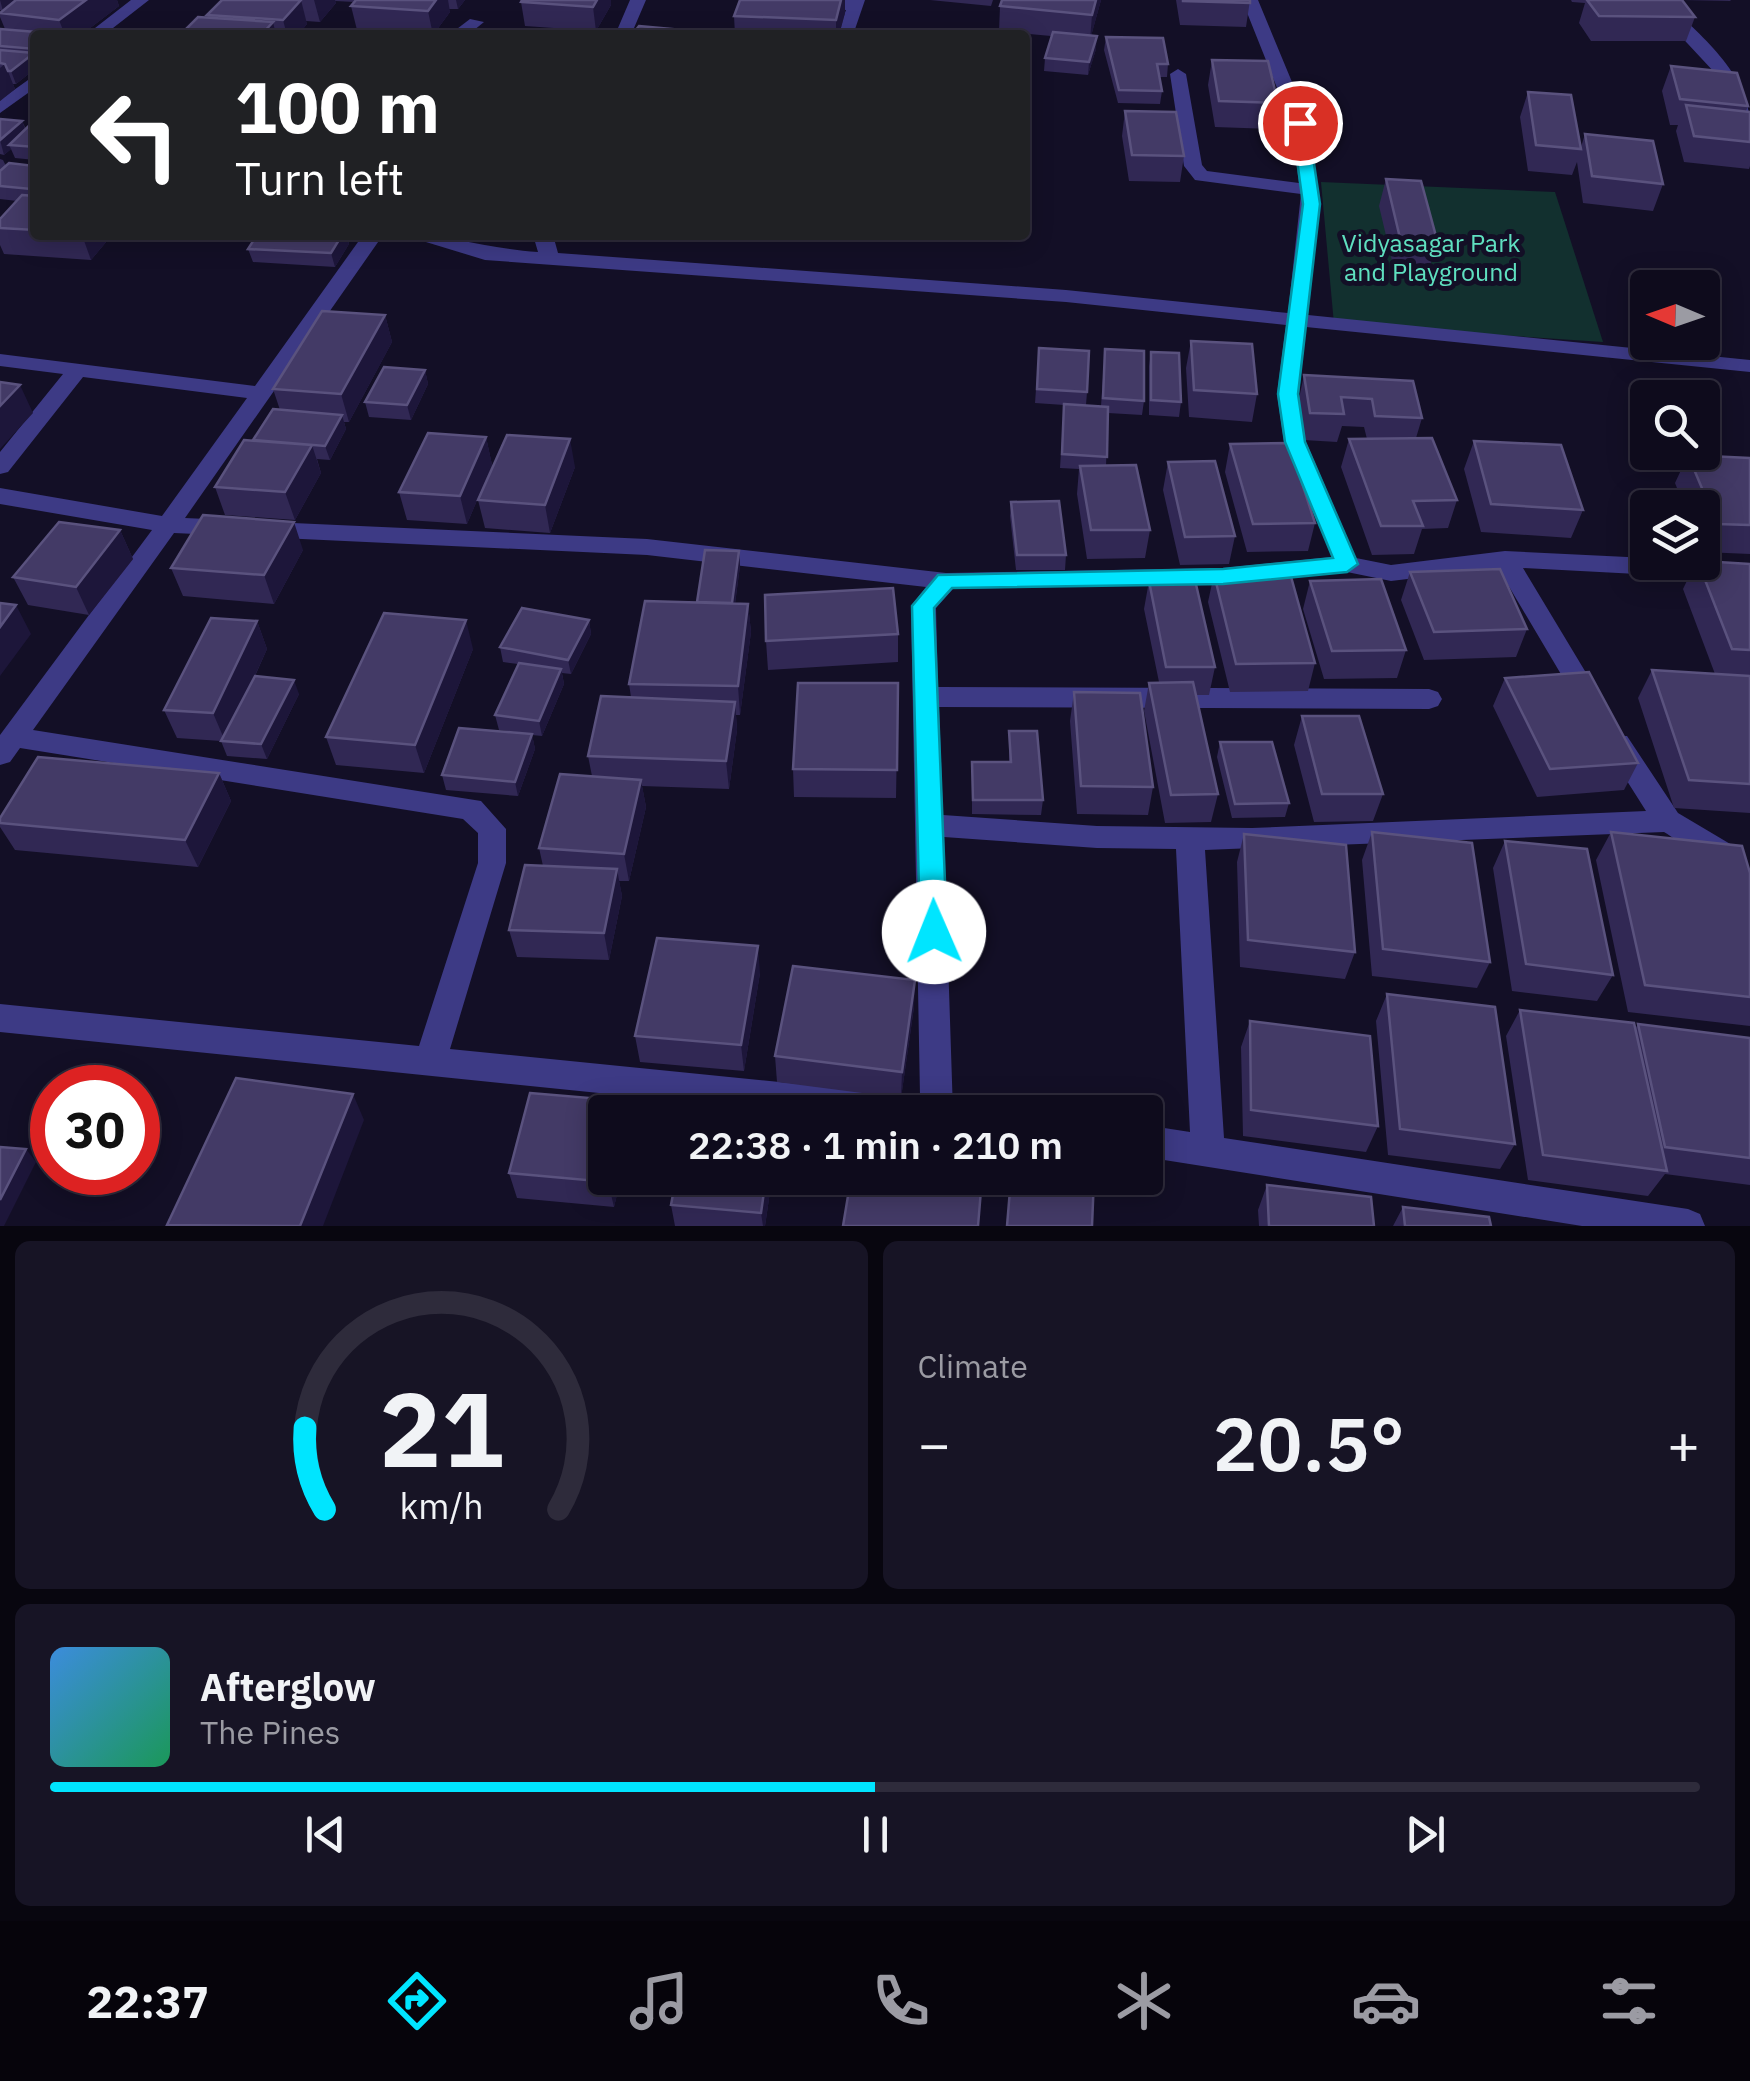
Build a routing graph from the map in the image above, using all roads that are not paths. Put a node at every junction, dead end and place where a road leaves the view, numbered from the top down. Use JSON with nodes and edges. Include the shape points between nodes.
{"nodes":[{"id":1,"x":142,"y":0,"type":"edge"},
{"id":2,"x":638,"y":0,"type":"edge"},
{"id":3,"x":1250,"y":0,"type":"edge"},
{"id":4,"x":1655,"y":0,"type":"edge"},
{"id":5,"x":797,"y":3,"type":"edge"},
{"id":6,"x":856,"y":3,"type":"edge"},
{"id":7,"x":476,"y":22,"type":"dead end"},
{"id":8,"x":101,"y":30,"type":"edge"},
{"id":9,"x":464,"y":30,"type":"edge"},
{"id":10,"x":626,"y":30,"type":"edge"},
{"id":11,"x":846,"y":30,"type":"edge"},
{"id":12,"x":1178,"y":74,"type":"dead end"},
{"id":13,"x":30,"y":84,"type":"edge"},
{"id":14,"x":0,"y":108,"type":"edge"},
{"id":15,"x":1750,"y":120,"type":"edge"},
{"id":16,"x":1309,"y":190,"type":"junction"},
{"id":17,"x":369,"y":240,"type":"edge"},
{"id":18,"x":432,"y":240,"type":"edge"},
{"id":19,"x":544,"y":240,"type":"edge"},
{"id":20,"x":550,"y":260,"type":"junction"},
{"id":21,"x":1298,"y":320,"type":"junction"},
{"id":22,"x":0,"y":360,"type":"edge"},
{"id":23,"x":1750,"y":366,"type":"edge"},
{"id":24,"x":78,"y":370,"type":"junction"},
{"id":25,"x":259,"y":393,"type":"junction"},
{"id":26,"x":0,"y":467,"type":"edge"},
{"id":27,"x":0,"y":496,"type":"edge"},
{"id":28,"x":168,"y":524,"type":"junction"},
{"id":29,"x":1505,"y":559,"type":"junction"},
{"id":30,"x":1347,"y":564,"type":"junction"},
{"id":31,"x":1750,"y":572,"type":"edge"},
{"id":32,"x":946,"y":581,"type":"junction"},
{"id":33,"x":926,"y":697,"type":"junction"},
{"id":34,"x":1428,"y":699,"type":"dead end"},
{"id":35,"x":6,"y":746,"type":"edge"},
{"id":36,"x":1668,"y":821,"type":"junction"},
{"id":37,"x":931,"y":825,"type":"junction"},
{"id":38,"x":1190,"y":838,"type":"junction"},
{"id":39,"x":1739,"y":857,"type":"edge"},
{"id":40,"x":1750,"y":880,"type":"edge"},
{"id":41,"x":0,"y":1018,"type":"edge"},
{"id":42,"x":430,"y":1062,"type":"junction"},
{"id":43,"x":759,"y":1095,"type":"edge"},
{"id":44,"x":937,"y":1095,"type":"edge"},
{"id":45,"x":1163,"y":1144,"type":"edge"},
{"id":46,"x":1208,"y":1150,"type":"junction"},
{"id":47,"x":1688,"y":1226,"type":"edge"}],
"edges":[{"from":1,"to":8,"type":"street"},
{"from":2,"to":10,"type":"street"},
{"from":3,"to":16,"type":"street","via":[[1300,123]]},
{"from":4,"to":15,"type":"street","via":[[1705,48],[1736,88]]},
{"from":5,"to":6,"type":"street"},
{"from":6,"to":11,"type":"street"},
{"from":7,"to":9,"type":"street"},
{"from":12,"to":16,"type":"street","via":[[1193,166],[1201,176]]},
{"from":13,"to":14,"type":"street"},
{"from":16,"to":21,"type":"street"},
{"from":17,"to":25,"type":"street"},
{"from":18,"to":20,"type":"street"},
{"from":19,"to":20,"type":"street"},
{"from":20,"to":21,"type":"street","via":[[1066,296]]},
{"from":21,"to":23,"type":"street"},
{"from":21,"to":30,"type":"street","via":[[1288,394],[1295,442]]},
{"from":22,"to":24,"type":"street"},
{"from":24,"to":25,"type":"street"},
{"from":24,"to":26,"type":"street"},
{"from":25,"to":28,"type":"street"},
{"from":27,"to":28,"type":"street"},
{"from":28,"to":32,"type":"street","via":[[647,547]]},
{"from":28,"to":35,"type":"street"},
{"from":29,"to":30,"type":"street","via":[[1391,573]]},
{"from":29,"to":31,"type":"street"},
{"from":29,"to":36,"type":"street"},
{"from":30,"to":32,"type":"street","via":[[1223,576]]},
{"from":32,"to":33,"type":"street","via":[[923,606]]},
{"from":33,"to":34,"type":"street"},
{"from":33,"to":37,"type":"street"},
{"from":35,"to":42,"type":"street","via":[[470,809],[492,829],[492,862]]},
{"from":36,"to":38,"type":"street"},
{"from":36,"to":39,"type":"street"},
{"from":37,"to":38,"type":"street"},
{"from":37,"to":44,"type":"street"},
{"from":38,"to":46,"type":"street"},
{"from":39,"to":40,"type":"street"},
{"from":41,"to":42,"type":"street"},
{"from":42,"to":43,"type":"street"},
{"from":45,"to":46,"type":"street"},
{"from":46,"to":47,"type":"street"}]}
